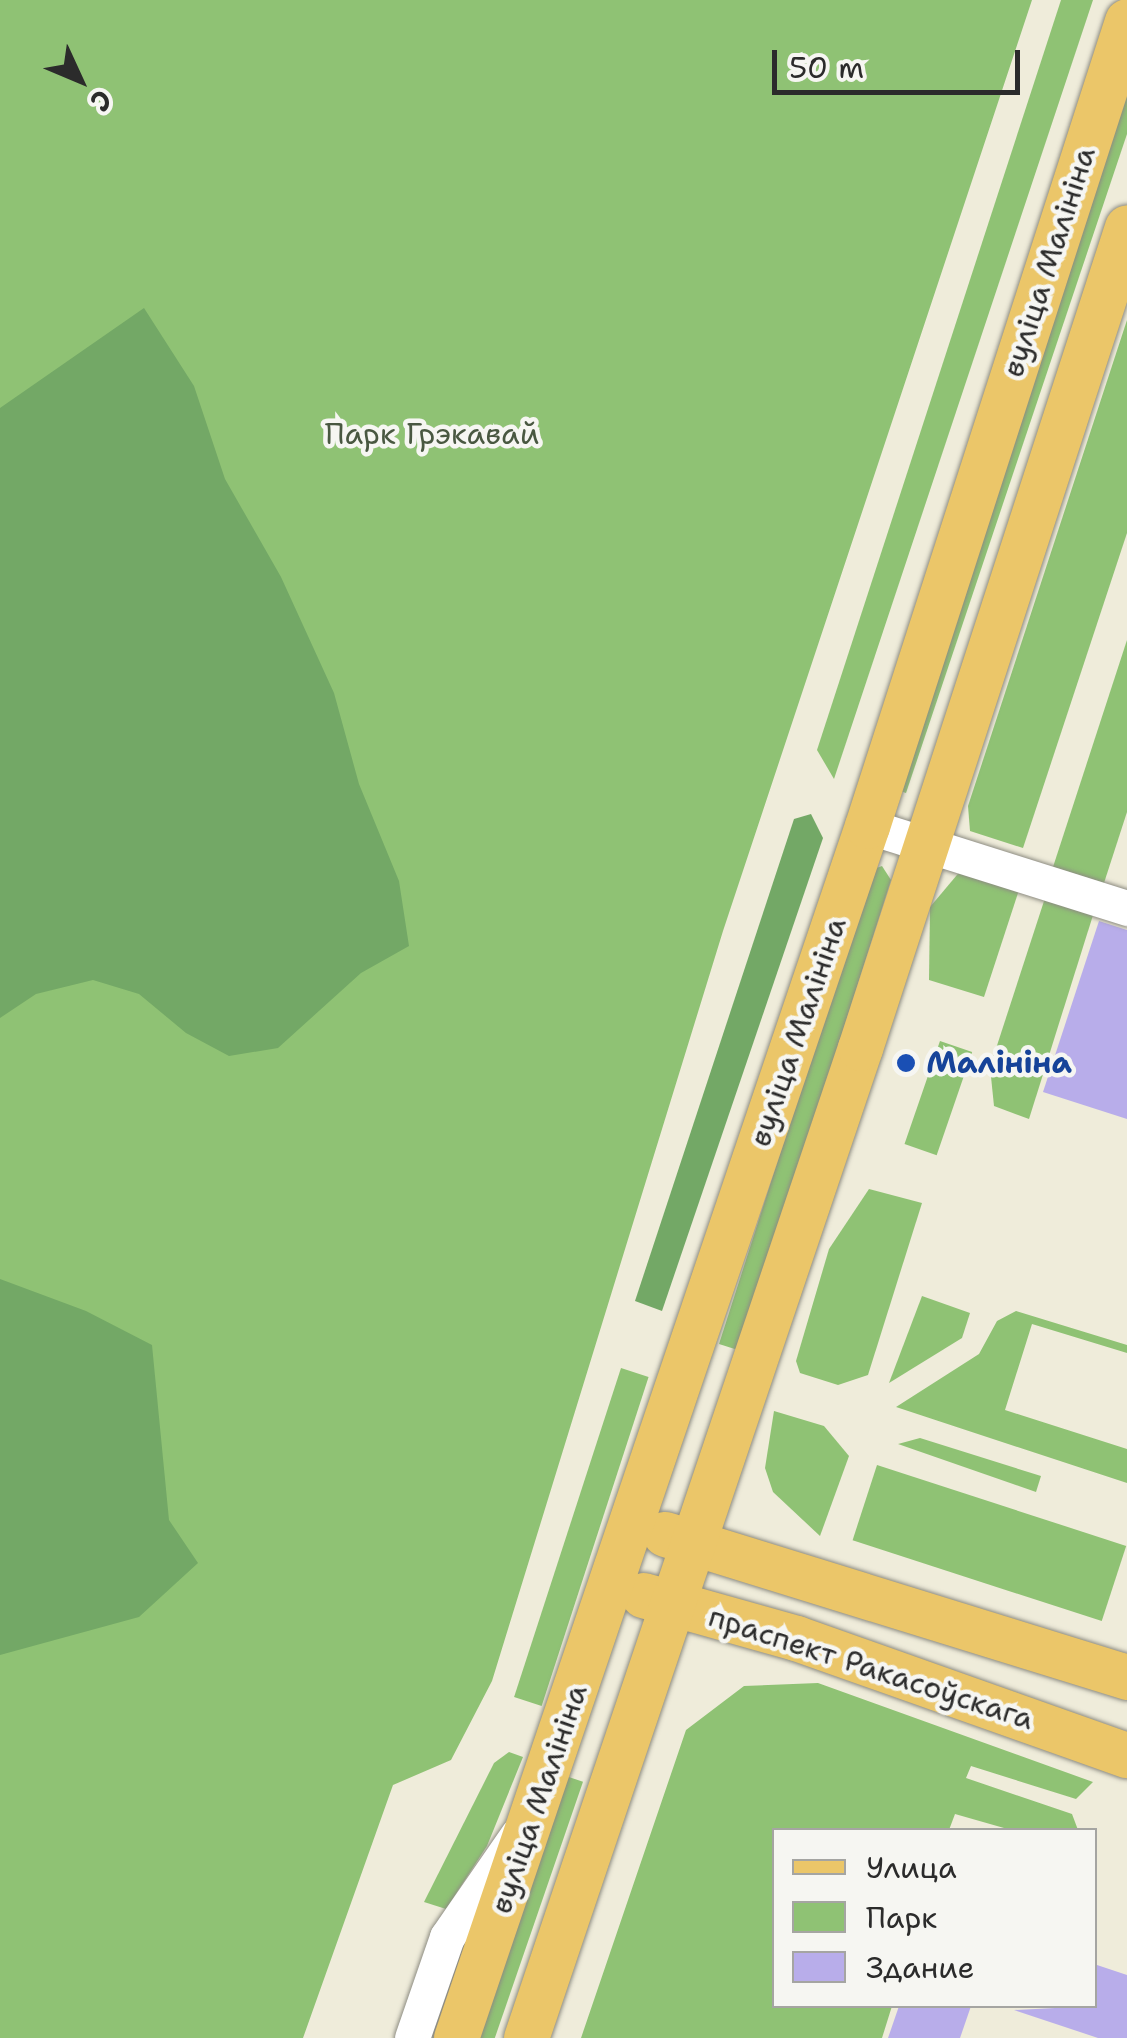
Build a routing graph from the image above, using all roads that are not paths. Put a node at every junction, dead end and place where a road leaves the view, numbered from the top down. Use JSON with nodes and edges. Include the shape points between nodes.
{"nodes":[{"id":1,"x":1127,"y":21,"type":"edge"},
{"id":2,"x":1127,"y":227,"type":"edge"},
{"id":3,"x":868,"y":826,"type":"junction"},
{"id":4,"x":926,"y":844,"type":"junction"},
{"id":5,"x":1127,"y":908,"type":"edge"},
{"id":6,"x":634,"y":1525,"type":"junction"},
{"id":7,"x":691,"y":1542,"type":"junction"},
{"id":8,"x":612,"y":1587,"type":"junction"},
{"id":9,"x":670,"y":1603,"type":"junction"},
{"id":10,"x":1127,"y":1677,"type":"edge"},
{"id":11,"x":1127,"y":1755,"type":"edge"},
{"id":12,"x":534,"y":1814,"type":"junction"},
{"id":13,"x":412,"y":2038,"type":"edge"},
{"id":14,"x":456,"y":2038,"type":"edge"},
{"id":15,"x":526,"y":2038,"type":"edge"}],
"edges":[{"from":1,"to":3,"type":"main road","name":"вуліца Малініна"},
{"from":2,"to":4,"type":"main road","name":"вуліца Малініна"},
{"from":3,"to":4,"type":"lane"},
{"from":3,"to":6,"type":"main road","name":"вуліца Малініна"},
{"from":4,"to":5,"type":"lane"},
{"from":4,"to":7,"type":"main road","name":"вуліца Малініна"},
{"from":6,"to":7,"type":"main road"},
{"from":6,"to":8,"type":"main road","name":"вуліца Малініна"},
{"from":7,"to":9,"type":"main road","name":"вуліца Малініна"},
{"from":7,"to":10,"type":"main road"},
{"from":8,"to":9,"type":"main road","name":"праспект Ракасоўскага"},
{"from":8,"to":12,"type":"main road","name":"вуліца Малініна"},
{"from":9,"to":11,"type":"main road","name":"праспект Ракасоўскага","via":[[796,1638]]},
{"from":9,"to":15,"type":"main road","name":"вуліца Малініна"},
{"from":12,"to":13,"type":"lane","via":[[478,1884],[447,1937]]},
{"from":12,"to":14,"type":"main road","name":"вуліца Малініна"}]}
